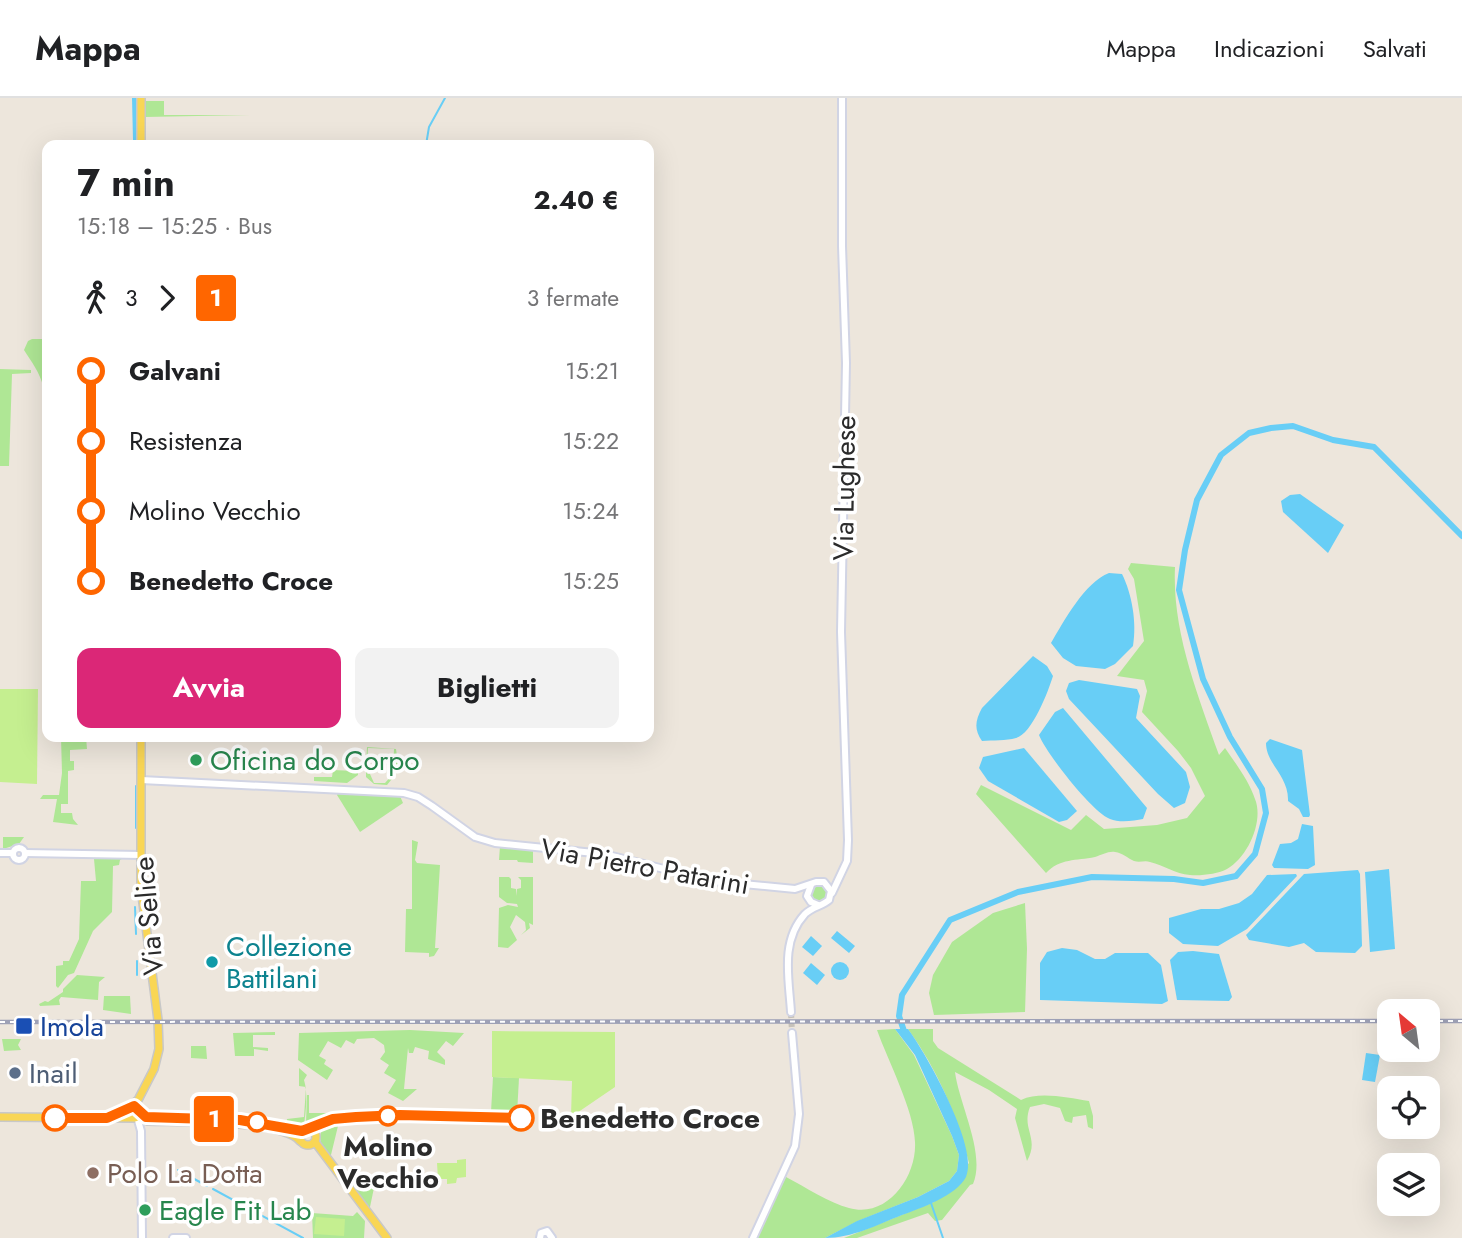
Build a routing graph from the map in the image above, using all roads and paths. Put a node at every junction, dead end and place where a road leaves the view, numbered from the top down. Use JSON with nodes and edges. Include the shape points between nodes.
{"nodes":[{"id":1,"x":141,"y":98,"type":"edge"},
{"id":2,"x":842,"y":98,"type":"edge"},
{"id":3,"x":141,"y":140,"type":"edge"},
{"id":4,"x":141,"y":742,"type":"edge"},
{"id":5,"x":141,"y":780,"type":"junction"},
{"id":6,"x":0,"y":853,"type":"edge"},
{"id":7,"x":141,"y":855,"type":"junction"},
{"id":8,"x":840,"y":875,"type":"junction"},
{"id":9,"x":816,"y":882,"type":"junction"},
{"id":10,"x":795,"y":889,"type":"junction"},
{"id":11,"x":831,"y":895,"type":"junction"},
{"id":12,"x":808,"y":898,"type":"junction"},
{"id":13,"x":820,"y":905,"type":"junction"},
{"id":14,"x":807,"y":912,"type":"junction"},
{"id":15,"x":791,"y":1012,"type":"tunnel mouth"},
{"id":16,"x":792,"y":1033,"type":"tunnel mouth"},
{"id":17,"x":135,"y":1112,"type":"junction"},
{"id":18,"x":0,"y":1117,"type":"edge"},
{"id":19,"x":302,"y":1131,"type":"junction"},
{"id":20,"x":300,"y":1140,"type":"junction"},
{"id":21,"x":311,"y":1144,"type":"junction"},
{"id":22,"x":142,"y":1238,"type":"edge"},
{"id":23,"x":173,"y":1238,"type":"edge"},
{"id":24,"x":186,"y":1238,"type":"edge"},
{"id":25,"x":382,"y":1238,"type":"edge"},
{"id":26,"x":387,"y":1238,"type":"edge"},
{"id":27,"x":540,"y":1238,"type":"edge"},
{"id":28,"x":554,"y":1238,"type":"edge"},
{"id":29,"x":753,"y":1238,"type":"edge"}],
"edges":[{"from":1,"to":3,"type":"main road"},
{"from":2,"to":8,"type":"main road","name":"Via Lughese","via":[[846,363],[841,632],[848,839],[847,861]]},
{"from":4,"to":5,"type":"main road","name":"Via Selice"},
{"from":5,"to":7,"type":"main road","name":"Via Selice"},
{"from":5,"to":10,"type":"main road","name":"Via Pietro Patarini","via":[[404,793],[418,797],[475,837],[495,843],[589,851],[698,879]]},
{"from":6,"to":7,"type":"main road","via":[[13,853],[19,860],[25,853]]},
{"from":7,"to":17,"type":"main road","name":"Via Selice","via":[[160,1038],[157,1062]]},
{"from":8,"to":9,"type":"main road"},
{"from":8,"to":11,"type":"main road","name":"Via Lughese"},
{"from":9,"to":10,"type":"main road","name":"Via Pietro Patarini"},
{"from":9,"to":11,"type":"main road","via":[[827,884]]},
{"from":9,"to":12,"type":"main road","via":[[808,889]]},
{"from":10,"to":12,"type":"main road","name":"Via Pietro Patarini"},
{"from":11,"to":13,"type":"main road","name":"Via Lughese"},
{"from":12,"to":13,"type":"main road"},
{"from":12,"to":14,"type":"main road"},
{"from":13,"to":14,"type":"main road","name":"Via Lughese"},
{"from":14,"to":15,"type":"main road","via":[[794,930],[788,950]]},
{"from":16,"to":29,"type":"main road","via":[[799,1114],[795,1146]]},
{"from":17,"to":18,"type":"main road","via":[[107,1118]]},
{"from":17,"to":19,"type":"main road","via":[[148,1117],[256,1121]]},
{"from":17,"to":20,"type":"main road","via":[[148,1121],[258,1126]]},
{"from":17,"to":22,"type":"main road","via":[[141,1131]]},
{"from":19,"to":20,"type":"main road"},
{"from":19,"to":21,"type":"main road","via":[[314,1132]]},
{"from":20,"to":21,"type":"main road"},
{"from":21,"to":25,"type":"main road"},
{"from":21,"to":26,"type":"main road"},
{"from":23,"to":24,"type":"main road"},
{"from":27,"to":28,"type":"main road","via":[[547,1231]]}]}
